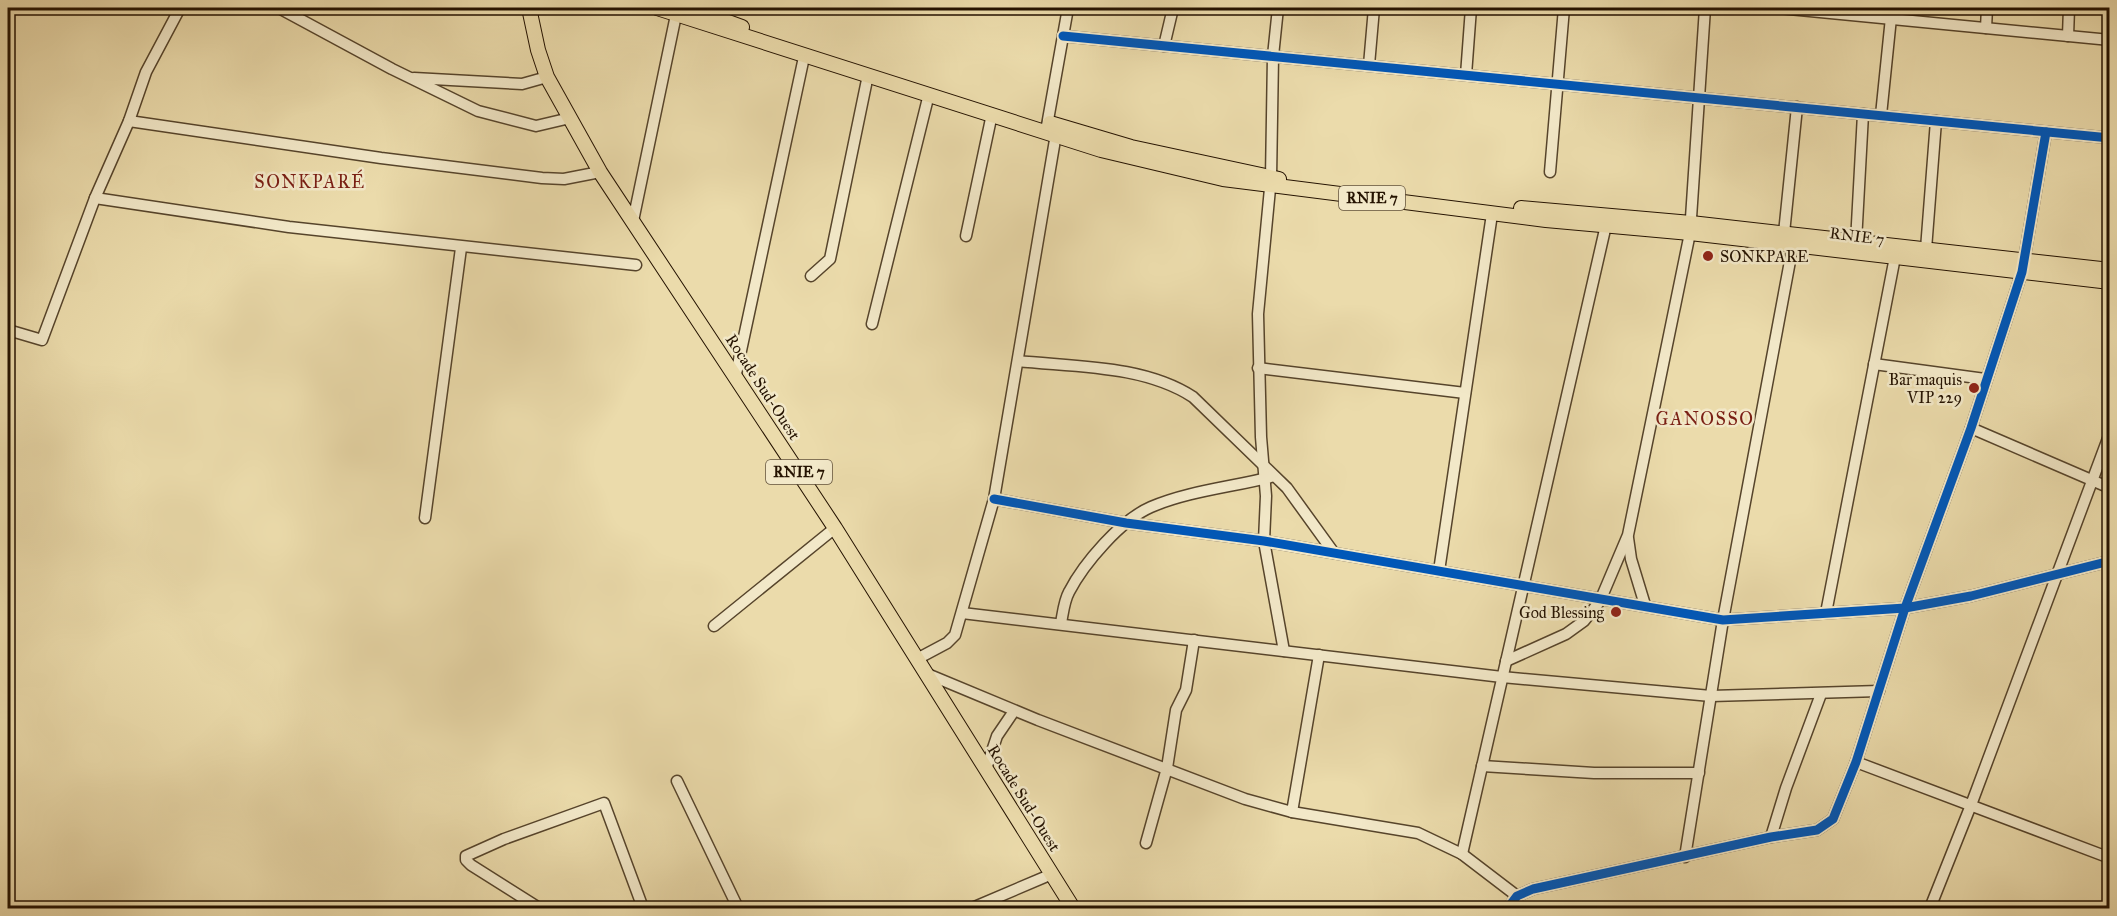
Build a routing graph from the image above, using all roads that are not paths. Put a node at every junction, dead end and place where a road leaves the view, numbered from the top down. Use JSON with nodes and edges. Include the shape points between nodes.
{"nodes":[{"id":1,"x":180,"y":8,"type":"edge"},
{"id":2,"x":279,"y":8,"type":"edge"},
{"id":3,"x":529,"y":8,"type":"edge"},
{"id":4,"x":540,"y":8,"type":"edge"},
{"id":5,"x":657,"y":8,"type":"edge"},
{"id":6,"x":690,"y":8,"type":"edge"},
{"id":7,"x":1068,"y":8,"type":"edge"},
{"id":8,"x":1173,"y":8,"type":"edge"},
{"id":9,"x":1278,"y":8,"type":"edge"},
{"id":10,"x":1374,"y":8,"type":"edge"},
{"id":11,"x":1471,"y":8,"type":"edge"},
{"id":12,"x":1564,"y":8,"type":"edge"},
{"id":13,"x":1705,"y":8,"type":"edge"},
{"id":14,"x":1778,"y":8,"type":"edge"},
{"id":15,"x":1987,"y":8,"type":"edge"},
{"id":16,"x":2069,"y":8,"type":"edge"},
{"id":17,"x":1891,"y":13,"type":"edge"},
{"id":18,"x":676,"y":15,"type":"junction"},
{"id":19,"x":1986,"y":28,"type":"junction"},
{"id":20,"x":533,"y":32,"type":"junction"},
{"id":21,"x":1063,"y":36,"type":"junction"},
{"id":22,"x":2068,"y":36,"type":"junction"},
{"id":23,"x":2109,"y":40,"type":"edge"},
{"id":24,"x":1164,"y":46,"type":"junction"},
{"id":25,"x":1273,"y":56,"type":"junction"},
{"id":26,"x":804,"y":57,"type":"junction"},
{"id":27,"x":1369,"y":65,"type":"junction"},
{"id":28,"x":868,"y":75,"type":"junction"},
{"id":29,"x":1466,"y":75,"type":"junction"},
{"id":30,"x":413,"y":78,"type":"junction"},
{"id":31,"x":547,"y":78,"type":"junction"},
{"id":32,"x":1557,"y":84,"type":"junction"},
{"id":33,"x":929,"y":94,"type":"junction"},
{"id":34,"x":1699,"y":98,"type":"junction"},
{"id":35,"x":1797,"y":107,"type":"junction"},
{"id":36,"x":992,"y":114,"type":"junction"},
{"id":37,"x":1863,"y":114,"type":"junction"},
{"id":38,"x":1881,"y":115,"type":"junction"},
{"id":39,"x":570,"y":118,"type":"junction"},
{"id":40,"x":129,"y":121,"type":"junction"},
{"id":41,"x":1936,"y":121,"type":"junction"},
{"id":42,"x":1050,"y":129,"type":"junction"},
{"id":43,"x":2046,"y":132,"type":"junction"},
{"id":44,"x":2109,"y":138,"type":"edge"},
{"id":45,"x":600,"y":172,"type":"junction"},
{"id":46,"x":1550,"y":172,"type":"dead end"},
{"id":47,"x":1271,"y":181,"type":"junction"},
{"id":48,"x":95,"y":198,"type":"junction"},
{"id":49,"x":1492,"y":214,"type":"junction"},
{"id":50,"x":633,"y":221,"type":"junction"},
{"id":51,"x":1606,"y":225,"type":"junction"},
{"id":52,"x":1691,"y":227,"type":"junction"},
{"id":53,"x":1784,"y":233,"type":"junction"},
{"id":54,"x":966,"y":236,"type":"dead end"},
{"id":55,"x":1856,"y":242,"type":"junction"},
{"id":56,"x":1793,"y":245,"type":"junction"},
{"id":57,"x":461,"y":248,"type":"junction"},
{"id":58,"x":1926,"y":249,"type":"junction"},
{"id":59,"x":1895,"y":257,"type":"junction"},
{"id":60,"x":636,"y":266,"type":"dead end"},
{"id":61,"x":2023,"y":267,"type":"junction"},
{"id":62,"x":2109,"y":270,"type":"edge"},
{"id":63,"x":811,"y":276,"type":"dead end"},
{"id":64,"x":2109,"y":282,"type":"edge"},
{"id":65,"x":872,"y":324,"type":"dead end"},
{"id":66,"x":8,"y":330,"type":"edge"},
{"id":67,"x":1018,"y":361,"type":"junction"},
{"id":68,"x":1874,"y":364,"type":"junction"},
{"id":69,"x":1258,"y":368,"type":"junction"},
{"id":70,"x":736,"y":374,"type":"junction"},
{"id":71,"x":1985,"y":379,"type":"junction"},
{"id":72,"x":1465,"y":393,"type":"junction"},
{"id":73,"x":1971,"y":428,"type":"junction"},
{"id":74,"x":2109,"y":433,"type":"edge"},
{"id":75,"x":1264,"y":464,"type":"junction"},
{"id":76,"x":1270,"y":477,"type":"junction"},
{"id":77,"x":2091,"y":480,"type":"junction"},
{"id":78,"x":2109,"y":488,"type":"edge"},
{"id":79,"x":994,"y":499,"type":"junction"},
{"id":80,"x":425,"y":518,"type":"dead end"},
{"id":81,"x":1126,"y":523,"type":"junction"},
{"id":82,"x":834,"y":528,"type":"junction"},
{"id":83,"x":1628,"y":535,"type":"junction"},
{"id":84,"x":1264,"y":541,"type":"junction"},
{"id":85,"x":1334,"y":553,"type":"junction"},
{"id":86,"x":2109,"y":561,"type":"edge"},
{"id":87,"x":1439,"y":571,"type":"junction"},
{"id":88,"x":2056,"y":575,"type":"junction"},
{"id":89,"x":1523,"y":585,"type":"junction"},
{"id":90,"x":1600,"y":601,"type":"junction"},
{"id":91,"x":1645,"y":605,"type":"junction"},
{"id":92,"x":1905,"y":608,"type":"junction"},
{"id":93,"x":962,"y":612,"type":"junction"},
{"id":94,"x":1826,"y":613,"type":"junction"},
{"id":95,"x":1723,"y":620,"type":"junction"},
{"id":96,"x":1061,"y":623,"type":"junction"},
{"id":97,"x":714,"y":626,"type":"dead end"},
{"id":98,"x":1194,"y":640,"type":"junction"},
{"id":99,"x":1284,"y":651,"type":"junction"},
{"id":100,"x":1319,"y":655,"type":"junction"},
{"id":101,"x":917,"y":659,"type":"junction"},
{"id":102,"x":1506,"y":661,"type":"junction"},
{"id":103,"x":925,"y":673,"type":"junction"},
{"id":104,"x":1502,"y":677,"type":"junction"},
{"id":105,"x":1879,"y":691,"type":"junction"},
{"id":106,"x":1821,"y":694,"type":"junction"},
{"id":107,"x":1711,"y":696,"type":"junction"},
{"id":108,"x":1014,"y":711,"type":"junction"},
{"id":109,"x":1856,"y":762,"type":"junction"},
{"id":110,"x":1482,"y":766,"type":"junction"},
{"id":111,"x":1167,"y":768,"type":"junction"},
{"id":112,"x":986,"y":769,"type":"junction"},
{"id":113,"x":1699,"y":773,"type":"junction"},
{"id":114,"x":677,"y":781,"type":"dead end"},
{"id":115,"x":1971,"y":805,"type":"junction"},
{"id":116,"x":1292,"y":812,"type":"junction"},
{"id":117,"x":1771,"y":837,"type":"junction"},
{"id":118,"x":1146,"y":843,"type":"dead end"},
{"id":119,"x":1461,"y":854,"type":"junction"},
{"id":120,"x":1685,"y":857,"type":"junction"},
{"id":121,"x":2109,"y":858,"type":"edge"},
{"id":122,"x":1052,"y":874,"type":"junction"},
{"id":123,"x":1517,"y":896,"type":"junction"},
{"id":124,"x":539,"y":909,"type":"edge"},
{"id":125,"x":643,"y":909,"type":"edge"},
{"id":126,"x":738,"y":909,"type":"edge"},
{"id":127,"x":972,"y":909,"type":"edge"},
{"id":128,"x":1073,"y":909,"type":"edge"},
{"id":129,"x":1508,"y":909,"type":"edge"},
{"id":130,"x":1930,"y":909,"type":"edge"}],
"edges":[{"from":1,"to":40,"type":"street","via":[[146,72]]},
{"from":2,"to":30,"type":"street"},
{"from":3,"to":20,"type":"main road","name":"Rocade Sud-Ouest"},
{"from":4,"to":20,"type":"main road"},
{"from":5,"to":18,"type":"main road","name":"RNIE 7","number":"RNIE 7"},
{"from":6,"to":42,"type":"main road","name":"RNIE 7","number":"RNIE 7"},
{"from":7,"to":21,"type":"street"},
{"from":8,"to":24,"type":"street"},
{"from":9,"to":25,"type":"street"},
{"from":10,"to":27,"type":"street"},
{"from":11,"to":29,"type":"street"},
{"from":12,"to":32,"type":"street"},
{"from":13,"to":34,"type":"street"},
{"from":14,"to":17,"type":"street"},
{"from":15,"to":19,"type":"street"},
{"from":16,"to":22,"type":"street"},
{"from":17,"to":19,"type":"street"},
{"from":17,"to":38,"type":"street"},
{"from":18,"to":26,"type":"main road","name":"RNIE 7","number":"RNIE 7"},
{"from":18,"to":50,"type":"street"},
{"from":19,"to":22,"type":"street"},
{"from":20,"to":31,"type":"main road","name":"Rocade Sud-Ouest","number":"RNIE 7"},
{"from":21,"to":24,"type":"street"},
{"from":21,"to":42,"type":"street"},
{"from":22,"to":23,"type":"street"},
{"from":24,"to":25,"type":"street"},
{"from":25,"to":27,"type":"street"},
{"from":25,"to":47,"type":"street"},
{"from":26,"to":28,"type":"main road","name":"RNIE 7","number":"RNIE 7"},
{"from":26,"to":70,"type":"street"},
{"from":27,"to":29,"type":"street"},
{"from":28,"to":33,"type":"main road","name":"RNIE 7","number":"RNIE 7"},
{"from":28,"to":63,"type":"street","via":[[830,258]]},
{"from":29,"to":32,"type":"street"},
{"from":30,"to":31,"type":"street","via":[[522,84]]},
{"from":30,"to":39,"type":"street","via":[[462,105],[523,124],[536,126]]},
{"from":31,"to":39,"type":"main road","name":"Rocade Sud-Ouest","number":"RNIE 7"},
{"from":32,"to":34,"type":"street"},
{"from":32,"to":46,"type":"street"},
{"from":33,"to":36,"type":"main road","name":"RNIE 7","number":"RNIE 7"},
{"from":33,"to":65,"type":"street"},
{"from":34,"to":35,"type":"street"},
{"from":34,"to":52,"type":"street"},
{"from":35,"to":37,"type":"street"},
{"from":35,"to":53,"type":"street"},
{"from":36,"to":42,"type":"main road","name":"RNIE 7","number":"RNIE 7"},
{"from":36,"to":54,"type":"street"},
{"from":37,"to":38,"type":"street"},
{"from":37,"to":55,"type":"street"},
{"from":38,"to":41,"type":"street"},
{"from":39,"to":45,"type":"main road","name":"Rocade Sud-Ouest","number":"RNIE 7"},
{"from":40,"to":45,"type":"street","via":[[542,178],[564,179]]},
{"from":40,"to":48,"type":"street"},
{"from":41,"to":43,"type":"street"},
{"from":41,"to":58,"type":"street"},
{"from":42,"to":47,"type":"main road","name":"RNIE 7","number":"RNIE 7","via":[[1101,150],[1223,180]]},
{"from":42,"to":67,"type":"street"},
{"from":43,"to":44,"type":"street"},
{"from":43,"to":61,"type":"street"},
{"from":45,"to":50,"type":"main road","name":"Rocade Sud-Ouest","number":"RNIE 7"},
{"from":47,"to":49,"type":"main road","name":"RNIE 7","number":"RNIE 7"},
{"from":47,"to":52,"type":"main road","name":"RNIE 7","number":"RNIE 7"},
{"from":47,"to":69,"type":"street","via":[[1258,314]]},
{"from":48,"to":57,"type":"street"},
{"from":48,"to":66,"type":"street","via":[[42,340]]},
{"from":49,"to":51,"type":"main road","name":"RNIE 7","number":"RNIE 7"},
{"from":49,"to":72,"type":"street"},
{"from":50,"to":70,"type":"main road","name":"Rocade Sud-Ouest","number":"RNIE 7"},
{"from":51,"to":52,"type":"main road","name":"RNIE 7","number":"RNIE 7"},
{"from":51,"to":89,"type":"street"},
{"from":52,"to":53,"type":"main road","name":"RNIE 7","number":"RNIE 7"},
{"from":52,"to":56,"type":"main road","name":"RNIE 7","number":"RNIE 7"},
{"from":52,"to":83,"type":"street"},
{"from":53,"to":55,"type":"main road","name":"RNIE 7","number":"RNIE 7"},
{"from":55,"to":58,"type":"main road","name":"RNIE 7","number":"RNIE 7"},
{"from":56,"to":59,"type":"main road","name":"RNIE 7","number":"RNIE 7"},
{"from":56,"to":95,"type":"street"},
{"from":57,"to":60,"type":"street"},
{"from":57,"to":80,"type":"street"},
{"from":58,"to":61,"type":"main road","name":"RNIE 7","number":"RNIE 7"},
{"from":59,"to":61,"type":"main road","name":"RNIE 7","number":"RNIE 7"},
{"from":59,"to":68,"type":"street"},
{"from":61,"to":62,"type":"main road","name":"RNIE 7","number":"RNIE 7"},
{"from":61,"to":64,"type":"main road","name":"RNIE 7","number":"RNIE 7"},
{"from":61,"to":71,"type":"street"},
{"from":67,"to":75,"type":"street","via":[[1122,373],[1181,389]]},
{"from":67,"to":79,"type":"street"},
{"from":68,"to":71,"type":"street"},
{"from":68,"to":94,"type":"street"},
{"from":69,"to":72,"type":"street"},
{"from":69,"to":75,"type":"street"},
{"from":70,"to":82,"type":"main road","name":"Rocade Sud-Ouest","number":"RNIE 7"},
{"from":71,"to":73,"type":"street"},
{"from":72,"to":87,"type":"street"},
{"from":73,"to":77,"type":"street"},
{"from":73,"to":92,"type":"street"},
{"from":74,"to":77,"type":"street"},
{"from":75,"to":76,"type":"street"},
{"from":76,"to":81,"type":"street","via":[[1151,506]]},
{"from":76,"to":84,"type":"street"},
{"from":76,"to":85,"type":"street"},
{"from":77,"to":78,"type":"street"},
{"from":77,"to":88,"type":"street"},
{"from":79,"to":81,"type":"street"},
{"from":79,"to":93,"type":"street"},
{"from":81,"to":84,"type":"street"},
{"from":81,"to":96,"type":"street","via":[[1074,584]]},
{"from":82,"to":97,"type":"street"},
{"from":82,"to":101,"type":"main road","name":"Rocade Sud-Ouest","number":"RNIE 7"},
{"from":83,"to":90,"type":"street"},
{"from":83,"to":91,"type":"street","via":[[1630,559]]},
{"from":84,"to":85,"type":"street"},
{"from":84,"to":99,"type":"street"},
{"from":85,"to":87,"type":"street"},
{"from":86,"to":88,"type":"street"},
{"from":87,"to":89,"type":"street"},
{"from":88,"to":92,"type":"street"},
{"from":88,"to":115,"type":"street"},
{"from":89,"to":90,"type":"street"},
{"from":89,"to":102,"type":"street"},
{"from":90,"to":91,"type":"street"},
{"from":90,"to":102,"type":"street","via":[[1576,628]]},
{"from":91,"to":95,"type":"street"},
{"from":92,"to":94,"type":"street"},
{"from":92,"to":105,"type":"street"},
{"from":93,"to":96,"type":"street"},
{"from":93,"to":101,"type":"street","via":[[948,644]]},
{"from":94,"to":95,"type":"street"},
{"from":95,"to":107,"type":"street"},
{"from":96,"to":98,"type":"street"},
{"from":98,"to":99,"type":"street"},
{"from":98,"to":111,"type":"street","via":[[1186,690],[1175,714]]},
{"from":99,"to":100,"type":"street"},
{"from":100,"to":104,"type":"street"},
{"from":100,"to":116,"type":"street"},
{"from":101,"to":103,"type":"main road","name":"Rocade Sud-Ouest","number":"RNIE 7"},
{"from":102,"to":104,"type":"street"},
{"from":103,"to":108,"type":"street"},
{"from":103,"to":112,"type":"main road","name":"Rocade Sud-Ouest","number":"RNIE 7"},
{"from":104,"to":107,"type":"street"},
{"from":104,"to":110,"type":"street"},
{"from":105,"to":106,"type":"street"},
{"from":105,"to":109,"type":"street"},
{"from":106,"to":107,"type":"street"},
{"from":106,"to":117,"type":"street"},
{"from":107,"to":113,"type":"street"},
{"from":108,"to":111,"type":"street"},
{"from":108,"to":112,"type":"street","via":[[996,736]]},
{"from":109,"to":115,"type":"street"},
{"from":109,"to":117,"type":"street","via":[[1838,809],[1827,826]]},
{"from":110,"to":113,"type":"street"},
{"from":110,"to":119,"type":"street"},
{"from":111,"to":116,"type":"street","via":[[1245,799]]},
{"from":111,"to":118,"type":"street"},
{"from":112,"to":122,"type":"main road","name":"Rocade Sud-Ouest","number":"RNIE 7"},
{"from":113,"to":120,"type":"street"},
{"from":114,"to":126,"type":"street"},
{"from":115,"to":121,"type":"street"},
{"from":115,"to":130,"type":"street"},
{"from":116,"to":119,"type":"street","via":[[1401,828]]},
{"from":117,"to":120,"type":"street"},
{"from":119,"to":123,"type":"street"},
{"from":120,"to":123,"type":"street","via":[[1556,883]]},
{"from":122,"to":127,"type":"street"},
{"from":122,"to":128,"type":"main road","name":"Rocade Sud-Ouest","number":"RNIE 7"},
{"from":123,"to":129,"type":"street"},
{"from":124,"to":125,"type":"street","via":[[471,865],[466,856],[603,803]]}]}
